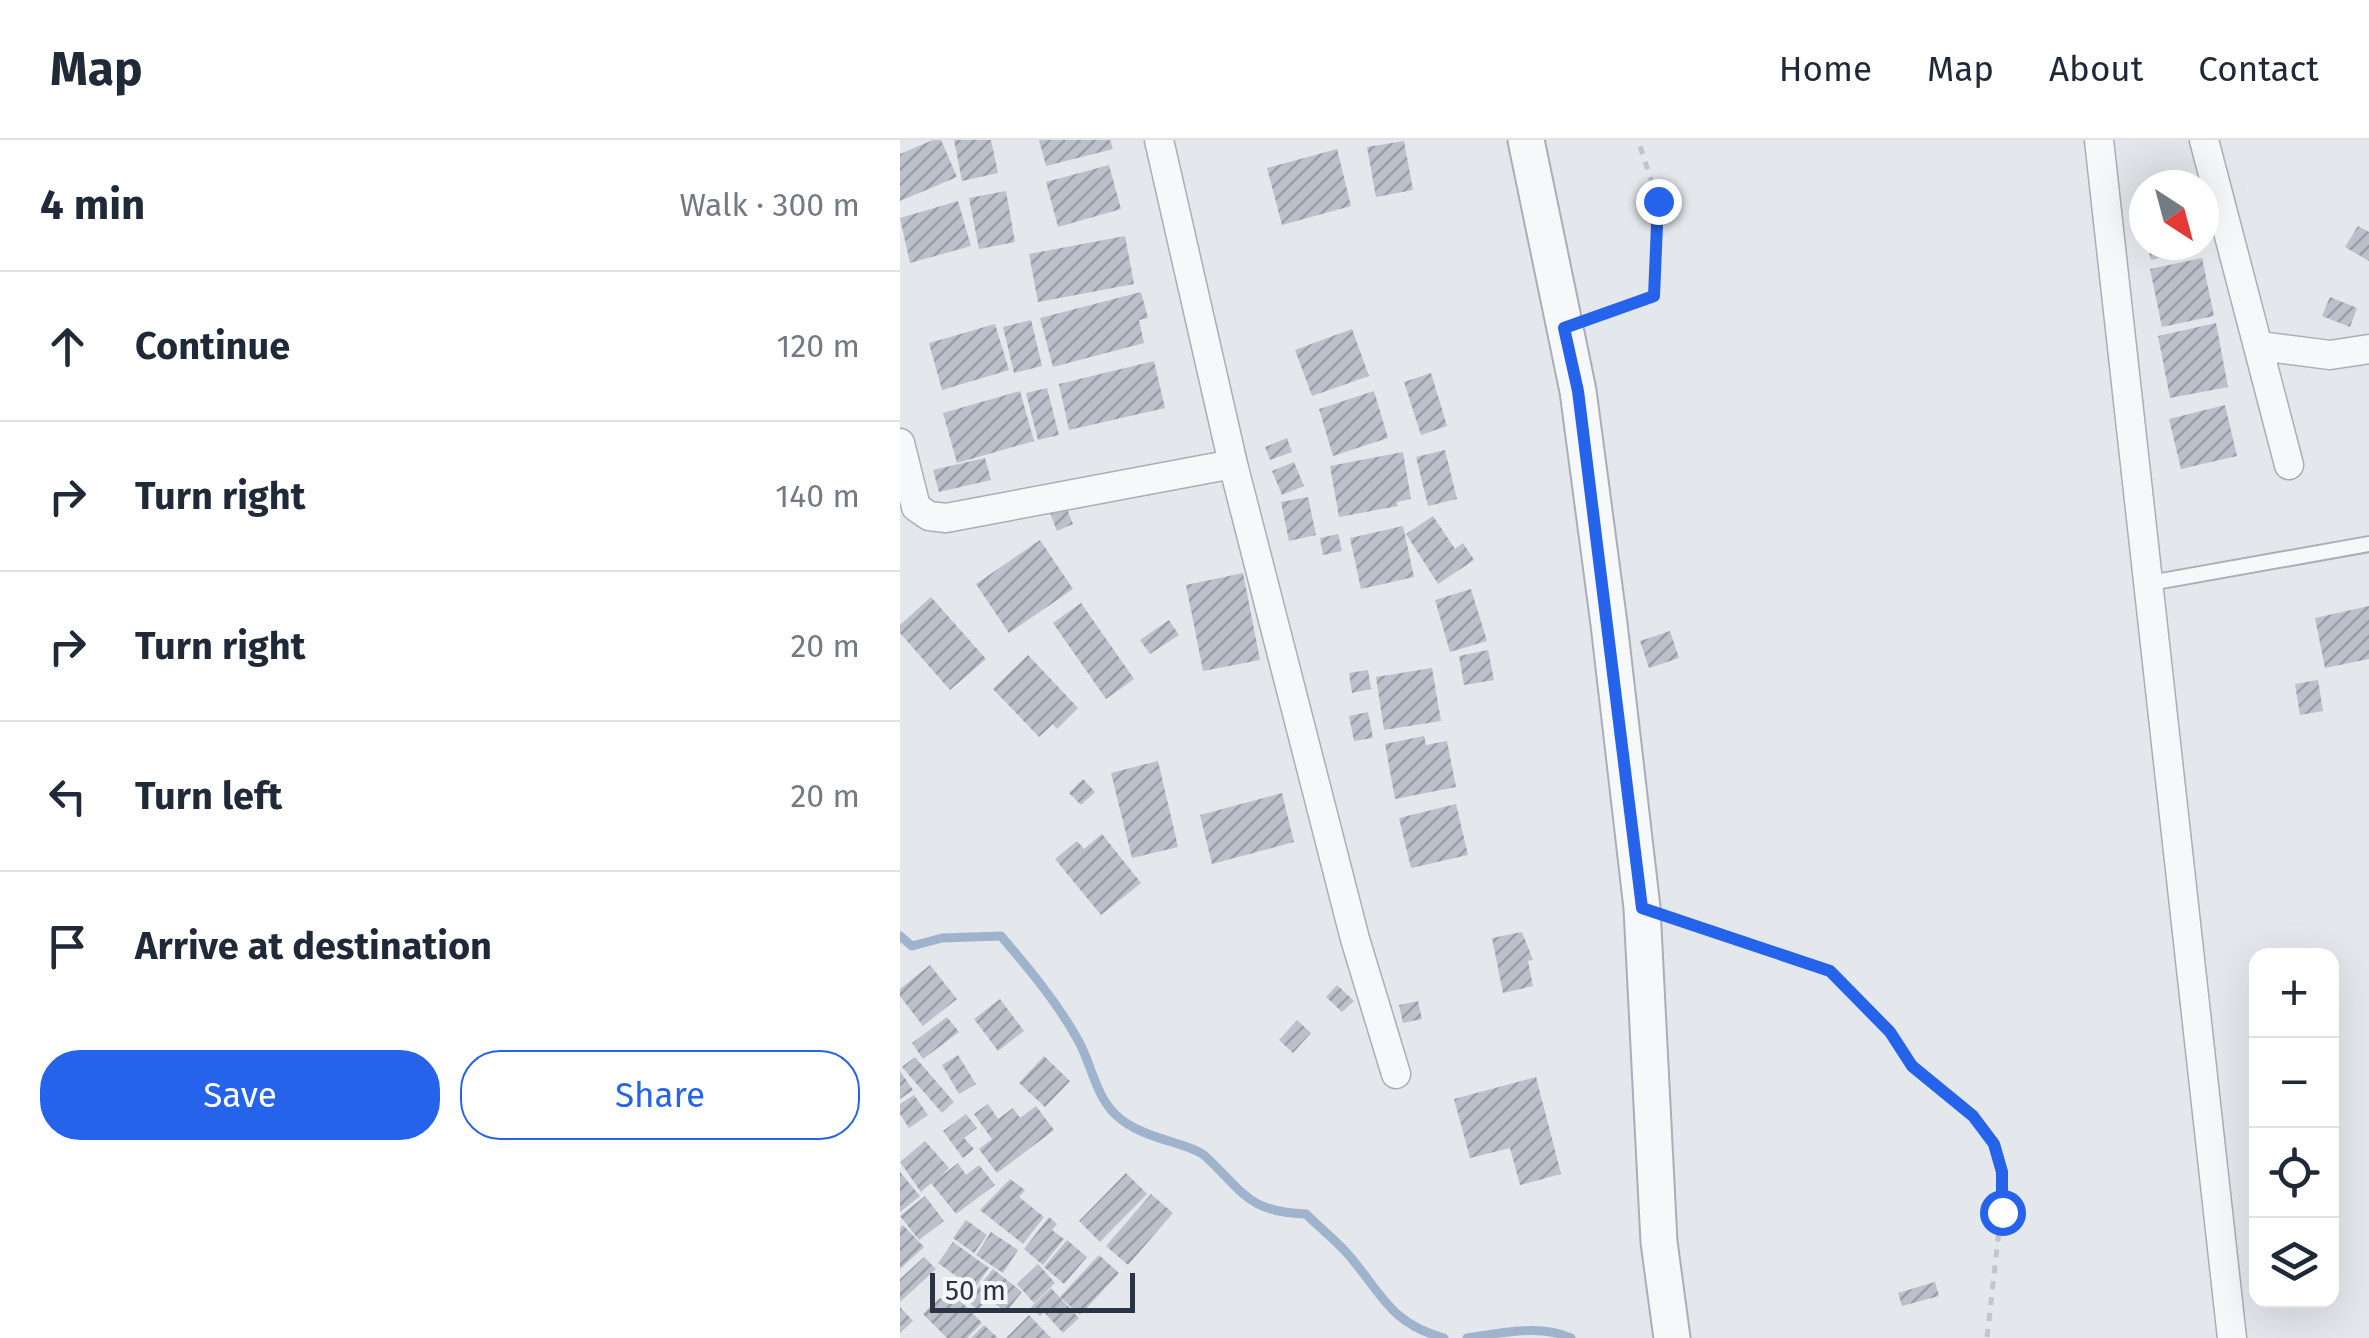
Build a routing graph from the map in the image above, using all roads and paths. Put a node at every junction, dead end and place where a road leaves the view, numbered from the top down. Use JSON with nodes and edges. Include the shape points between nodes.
{"nodes":[{"id":1,"x":1159,"y":140,"type":"edge"},
{"id":2,"x":1526,"y":140,"type":"edge"},
{"id":3,"x":1638,"y":140,"type":"edge"},
{"id":4,"x":2204,"y":140,"type":"edge"},
{"id":5,"x":2106,"y":141,"type":"edge"},
{"id":6,"x":1564,"y":328,"type":"junction"},
{"id":7,"x":2260,"y":346,"type":"junction"},
{"id":8,"x":2369,"y":349,"type":"edge"},
{"id":9,"x":900,"y":443,"type":"edge"},
{"id":10,"x":1233,"y":464,"type":"junction"},
{"id":11,"x":2289,"y":465,"type":"dead end"},
{"id":12,"x":2369,"y":544,"type":"edge"},
{"id":13,"x":2150,"y":583,"type":"junction"},
{"id":14,"x":1642,"y":908,"type":"junction"},
{"id":15,"x":1396,"y":1074,"type":"dead end"},
{"id":16,"x":1672,"y":1338,"type":"edge"},
{"id":17,"x":1987,"y":1338,"type":"edge"},
{"id":18,"x":2232,"y":1338,"type":"edge"}],
"edges":[{"from":1,"to":10,"type":"street"},
{"from":2,"to":6,"type":"street"},
{"from":3,"to":6,"type":"path","via":[[1658,201],[1654,296]]},
{"from":4,"to":7,"type":"street"},
{"from":5,"to":13,"type":"street"},
{"from":6,"to":14,"type":"street","via":[[1578,391]]},
{"from":7,"to":8,"type":"street","via":[[2330,355]]},
{"from":7,"to":11,"type":"street"},
{"from":9,"to":10,"type":"street","via":[[916,507],[946,518]]},
{"from":10,"to":15,"type":"street"},
{"from":12,"to":13,"type":"lane"},
{"from":13,"to":18,"type":"street"},
{"from":14,"to":16,"type":"street","via":[[1659,1242]]},
{"from":14,"to":17,"type":"path","via":[[1830,971],[1880,1020],[1912,1066],[1973,1116],[1994,1144],[2002,1172]]}]}
